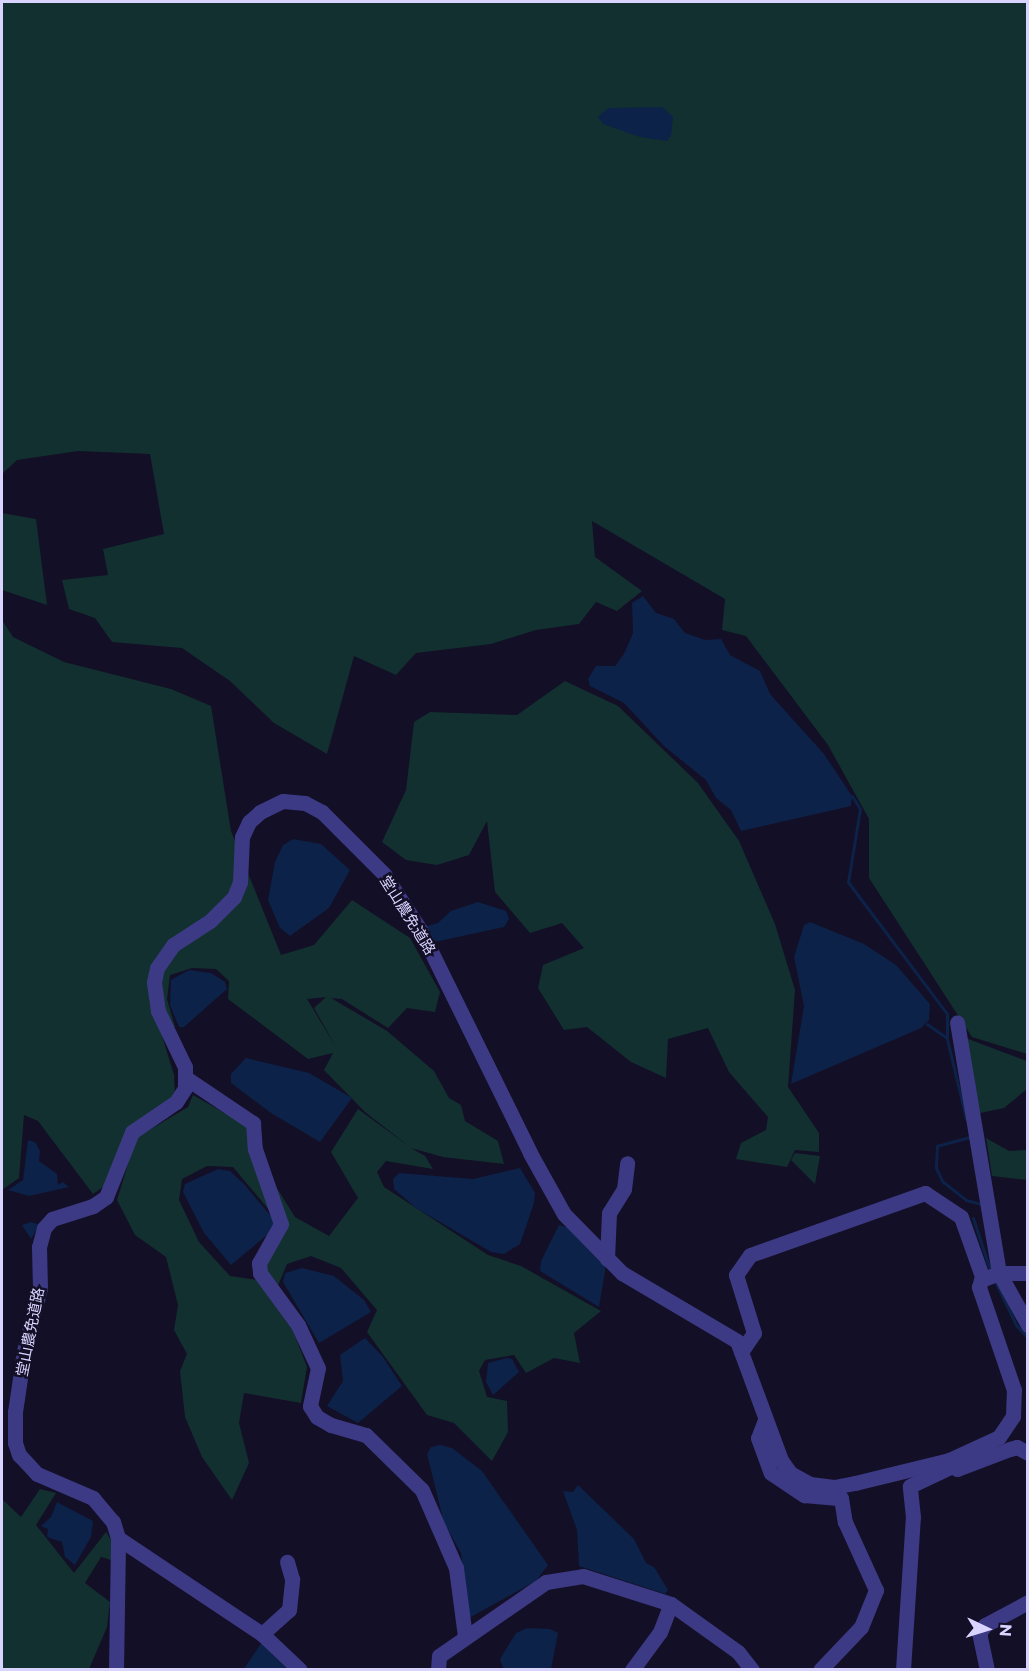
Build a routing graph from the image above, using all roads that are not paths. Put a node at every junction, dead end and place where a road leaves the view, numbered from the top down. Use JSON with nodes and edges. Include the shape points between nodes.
{"nodes":[{"id":1,"x":957,"y":1022,"type":"dead end"},
{"id":2,"x":186,"y":1077,"type":"junction"},
{"id":3,"x":627,"y":1163,"type":"dead end"},
{"id":4,"x":607,"y":1259,"type":"junction"},
{"id":5,"x":1028,"y":1273,"type":"edge"},
{"id":6,"x":991,"y":1276,"type":"junction"},
{"id":7,"x":1028,"y":1325,"type":"edge"},
{"id":8,"x":739,"y":1346,"type":"junction"},
{"id":9,"x":765,"y":1420,"type":"junction"},
{"id":10,"x":1028,"y":1453,"type":"edge"},
{"id":11,"x":950,"y":1463,"type":"junction"},
{"id":12,"x":118,"y":1538,"type":"junction"},
{"id":13,"x":287,"y":1562,"type":"dead end"},
{"id":14,"x":1028,"y":1602,"type":"edge"},
{"id":15,"x":671,"y":1604,"type":"junction"},
{"id":16,"x":262,"y":1634,"type":"junction"},
{"id":17,"x":465,"y":1636,"type":"junction"},
{"id":18,"x":116,"y":1670,"type":"edge"},
{"id":19,"x":300,"y":1670,"type":"edge"},
{"id":20,"x":438,"y":1670,"type":"edge"},
{"id":21,"x":632,"y":1670,"type":"edge"},
{"id":22,"x":752,"y":1670,"type":"edge"},
{"id":23,"x":820,"y":1670,"type":"edge"},
{"id":24,"x":903,"y":1670,"type":"edge"},
{"id":25,"x":987,"y":1670,"type":"edge"}],
"edges":[{"from":1,"to":6,"type":"street"},
{"from":2,"to":4,"type":"street","name":"堂山農免道路","via":[[180,1053],[158,1011],[154,982],[157,968],[173,945],[210,921],[234,897],[240,882],[242,837],[249,822],[270,804],[294,800],[305,803],[322,812],[353,841],[400,898],[421,931],[550,1191],[564,1214]]},
{"from":2,"to":12,"type":"street","name":"堂山農免道路","via":[[185,1088],[176,1101],[132,1132],[106,1197],[93,1206],[52,1219],[44,1228],[39,1247],[40,1288],[24,1351],[15,1412],[15,1443],[19,1455],[37,1474],[83,1492],[104,1508]]},
{"from":2,"to":17,"type":"street","via":[[253,1123],[255,1149],[281,1224],[259,1263],[260,1273],[298,1324],[318,1368],[310,1406],[317,1418],[366,1435],[422,1490],[456,1568]]},
{"from":3,"to":4,"type":"street","via":[[624,1188],[609,1213]]},
{"from":4,"to":8,"type":"street","name":"堂山農免道路","via":[[645,1290]]},
{"from":5,"to":6,"type":"street"},
{"from":6,"to":7,"type":"street"},
{"from":6,"to":8,"type":"street","via":[[961,1216],[925,1193],[750,1255],[736,1275],[754,1333]]},
{"from":6,"to":11,"type":"street","via":[[980,1287],[1014,1390],[1013,1416],[999,1437]]},
{"from":8,"to":9,"type":"street"},
{"from":9,"to":11,"type":"street","via":[[790,1473],[810,1484],[834,1487]]},
{"from":9,"to":23,"type":"street","via":[[758,1438],[771,1473],[804,1496],[841,1498],[845,1522],[876,1590],[861,1627]]},
{"from":10,"to":11,"type":"street","via":[[1017,1447],[957,1469]]},
{"from":11,"to":24,"type":"street","via":[[910,1486],[913,1517]]},
{"from":12,"to":16,"type":"street"},
{"from":12,"to":18,"type":"street","name":"堂山農免道路"},
{"from":13,"to":16,"type":"street","via":[[292,1580],[289,1610]]},
{"from":14,"to":25,"type":"street","via":[[985,1625],[980,1633]]},
{"from":15,"to":17,"type":"street","via":[[583,1576],[555,1578]]},
{"from":15,"to":21,"type":"street","via":[[660,1632]]},
{"from":15,"to":22,"type":"street","via":[[738,1652]]},
{"from":16,"to":19,"type":"street"},
{"from":17,"to":20,"type":"street","via":[[439,1656]]}]}
